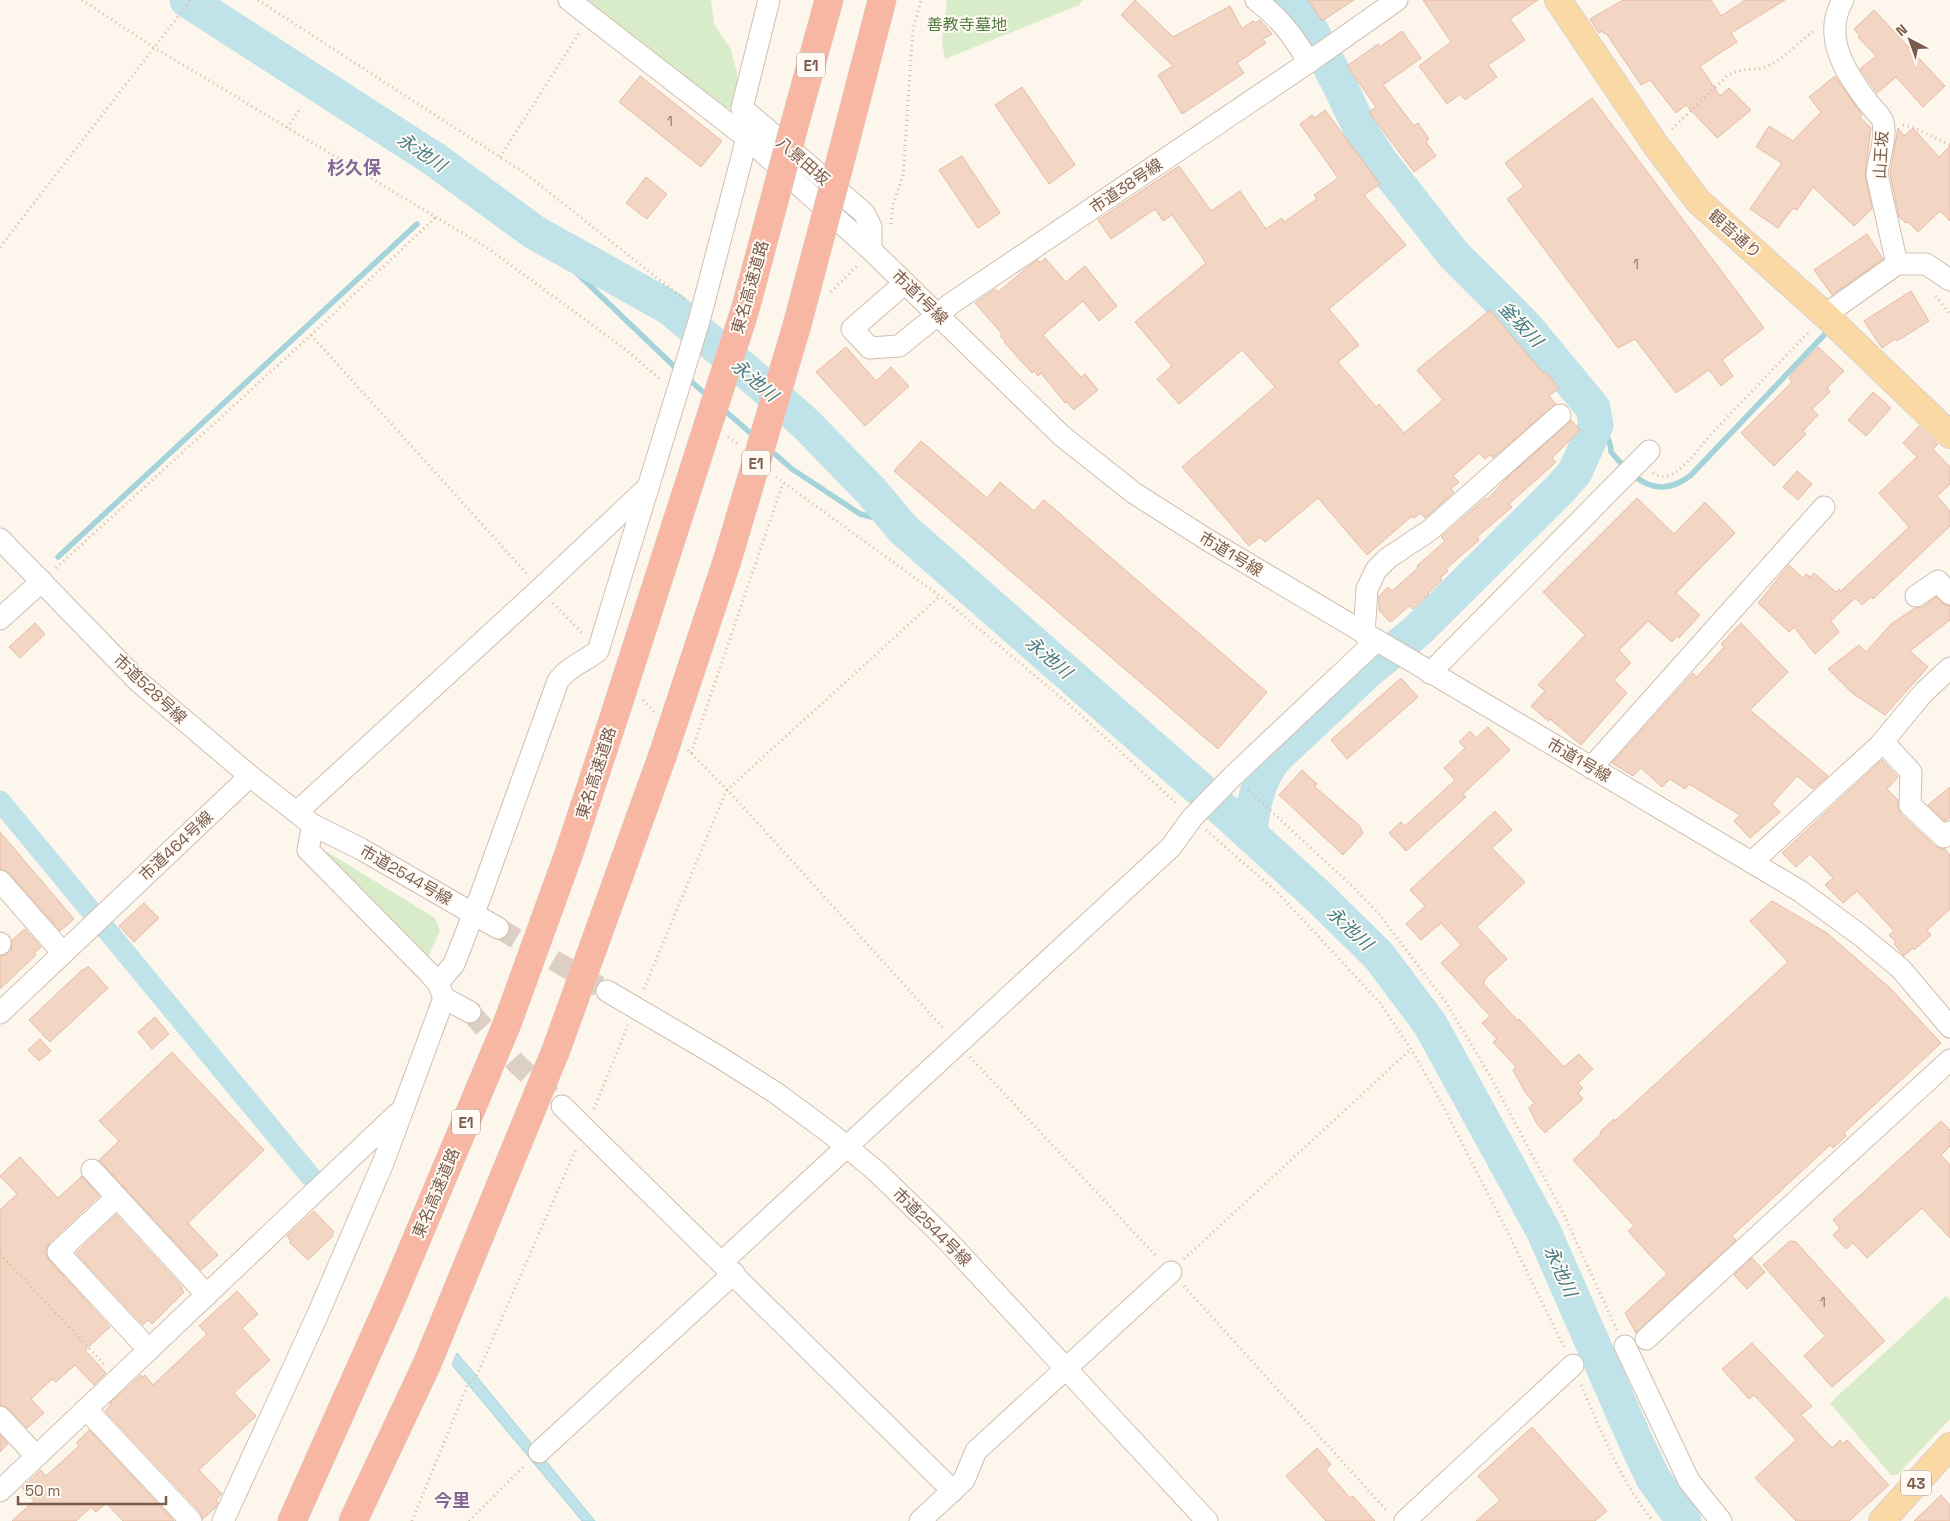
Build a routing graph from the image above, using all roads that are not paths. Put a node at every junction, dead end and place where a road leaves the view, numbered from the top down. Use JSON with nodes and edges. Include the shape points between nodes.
{"nodes":[{"id":1,"x":568,"y":0,"type":"edge"},
{"id":2,"x":769,"y":0,"type":"edge"},
{"id":3,"x":829,"y":0,"type":"edge"},
{"id":4,"x":882,"y":0,"type":"edge"},
{"id":5,"x":1256,"y":0,"type":"edge"},
{"id":6,"x":1397,"y":0,"type":"edge"},
{"id":7,"x":1558,"y":0,"type":"edge"},
{"id":8,"x":1840,"y":7,"type":"edge"},
{"id":9,"x":1312,"y":59,"type":"junction"},
{"id":10,"x":747,"y":138,"type":"junction"},
{"id":11,"x":871,"y":250,"type":"junction"},
{"id":12,"x":1897,"y":264,"type":"junction"},
{"id":13,"x":905,"y":283,"type":"junction"},
{"id":14,"x":1941,"y":285,"type":"edge"},
{"id":15,"x":937,"y":315,"type":"junction"},
{"id":16,"x":1825,"y":315,"type":"junction"},
{"id":17,"x":1560,"y":415,"type":"dead end"},
{"id":18,"x":1950,"y":435,"type":"edge"},
{"id":19,"x":1637,"y":464,"type":"road end"},
{"id":20,"x":648,"y":486,"type":"junction"},
{"id":21,"x":1824,"y":507,"type":"dead end"},
{"id":22,"x":0,"y":539,"type":"edge"},
{"id":23,"x":42,"y":581,"type":"junction"},
{"id":24,"x":1946,"y":589,"type":"edge"},
{"id":25,"x":1916,"y":596,"type":"dead end"},
{"id":26,"x":0,"y":619,"type":"edge"},
{"id":27,"x":1375,"y":640,"type":"junction"},
{"id":28,"x":1950,"y":668,"type":"edge"},
{"id":29,"x":1430,"y":672,"type":"junction"},
{"id":30,"x":1883,"y":742,"type":"junction"},
{"id":31,"x":1591,"y":768,"type":"junction"},
{"id":32,"x":250,"y":776,"type":"junction"},
{"id":33,"x":305,"y":819,"type":"junction"},
{"id":34,"x":1950,"y":832,"type":"edge"},
{"id":35,"x":1752,"y":862,"type":"junction"},
{"id":36,"x":0,"y":881,"type":"edge"},
{"id":37,"x":473,"y":914,"type":"junction"},
{"id":38,"x":498,"y":928,"type":"tunnel mouth"},
{"id":39,"x":63,"y":953,"type":"junction"},
{"id":40,"x":441,"y":990,"type":"junction"},
{"id":41,"x":607,"y":991,"type":"tunnel mouth"},
{"id":42,"x":470,"y":1012,"type":"tunnel mouth"},
{"id":43,"x":0,"y":1013,"type":"edge"},
{"id":44,"x":1950,"y":1027,"type":"edge"},
{"id":45,"x":1950,"y":1060,"type":"edge"},
{"id":46,"x":562,"y":1106,"type":"tunnel mouth"},
{"id":47,"x":402,"y":1110,"type":"junction"},
{"id":48,"x":847,"y":1147,"type":"junction"},
{"id":49,"x":92,"y":1170,"type":"dead end"},
{"id":50,"x":117,"y":1197,"type":"junction"},
{"id":51,"x":728,"y":1268,"type":"junction"},
{"id":52,"x":1171,"y":1272,"type":"road end"},
{"id":53,"x":207,"y":1295,"type":"junction"},
{"id":54,"x":1646,"y":1339,"type":"dead end"},
{"id":55,"x":1625,"y":1346,"type":"road end"},
{"id":56,"x":149,"y":1350,"type":"junction"},
{"id":57,"x":1573,"y":1366,"type":"road end"},
{"id":58,"x":1066,"y":1368,"type":"junction"},
{"id":59,"x":86,"y":1409,"type":"junction"},
{"id":60,"x":0,"y":1417,"type":"edge"},
{"id":61,"x":1950,"y":1446,"type":"edge"},
{"id":62,"x":36,"y":1456,"type":"junction"},
{"id":63,"x":535,"y":1456,"type":"road end"},
{"id":64,"x":0,"y":1491,"type":"edge"},
{"id":65,"x":953,"y":1491,"type":"junction"},
{"id":66,"x":1397,"y":1517,"type":"edge"},
{"id":67,"x":1885,"y":1520,"type":"edge"},
{"id":68,"x":191,"y":1521,"type":"edge"},
{"id":69,"x":223,"y":1521,"type":"edge"},
{"id":70,"x":292,"y":1521,"type":"edge"},
{"id":71,"x":353,"y":1521,"type":"edge"},
{"id":72,"x":920,"y":1521,"type":"edge"},
{"id":73,"x":1207,"y":1521,"type":"edge"},
{"id":74,"x":1721,"y":1521,"type":"edge"}],
"edges":[{"from":1,"to":10,"type":"street","name":"市道1号線"},
{"from":2,"to":11,"type":"street","name":"八景田坂","via":[[742,108],[864,213],[871,226]]},
{"from":3,"to":70,"type":"highway","name":"東名高速道路","number":"E1","bridge":true,"via":[[745,310],[569,853],[507,1024],[394,1293]]},
{"from":4,"to":71,"type":"highway","number":"E1","bridge":true,"via":[[797,325],[727,561],[662,757],[556,1050],[427,1364]]},
{"from":5,"to":9,"type":"street","via":[[1274,14]]},
{"from":6,"to":9,"type":"street","name":"市道38号線"},
{"from":7,"to":16,"type":"main road","name":"観音通り","via":[[1655,144],[1698,201]]},
{"from":8,"to":12,"type":"street","name":"山王坂","via":[[1834,26],[1842,61],[1850,78],[1882,122],[1883,142],[1877,175]]},
{"from":9,"to":15,"type":"street","name":"市道38号線"},
{"from":10,"to":11,"type":"street","name":"市道1号線"},
{"from":10,"to":20,"type":"street","via":[[700,317]]},
{"from":11,"to":13,"type":"street","name":"市道1号線"},
{"from":12,"to":14,"type":"street","via":[[1926,264]]},
{"from":12,"to":16,"type":"street"},
{"from":13,"to":15,"type":"street","name":"市道1号線"},
{"from":13,"to":15,"type":"street","name":"市道38号線","via":[[852,329],[870,348],[899,346]]},
{"from":15,"to":27,"type":"street","name":"市道1号線","via":[[1062,436],[1100,468],[1206,539]]},
{"from":16,"to":18,"type":"main road","name":"観音通り"},
{"from":17,"to":27,"type":"street","via":[[1430,530],[1376,570],[1367,589]]},
{"from":19,"to":29,"type":"street"},
{"from":20,"to":33,"type":"street"},
{"from":20,"to":37,"type":"street","via":[[598,651],[572,666],[558,681]]},
{"from":21,"to":31,"type":"street"},
{"from":22,"to":23,"type":"street","name":"市道528号線"},
{"from":23,"to":26,"type":"street"},
{"from":23,"to":32,"type":"street","name":"市道528号線","via":[[139,682]]},
{"from":24,"to":25,"type":"street","via":[[1938,580]]},
{"from":27,"to":29,"type":"street","name":"市道1号線"},
{"from":27,"to":48,"type":"street","via":[[1194,816],[1171,847]]},
{"from":28,"to":30,"type":"street","via":[[1924,692]]},
{"from":29,"to":31,"type":"street","name":"市道1号線"},
{"from":30,"to":34,"type":"street","via":[[1911,772],[1910,804],[1944,837]]},
{"from":30,"to":35,"type":"street"},
{"from":31,"to":35,"type":"street","name":"市道1号線"},
{"from":32,"to":33,"type":"street","name":"市道528号線"},
{"from":32,"to":39,"type":"street","name":"市道464号線"},
{"from":33,"to":37,"type":"street","name":"市道2544号線"},
{"from":33,"to":40,"type":"street","via":[[308,850]]},
{"from":35,"to":44,"type":"street","name":"市道1号線","via":[[1800,891],[1901,969]]},
{"from":36,"to":39,"type":"street"},
{"from":37,"to":38,"type":"street","name":"市道2544号線"},
{"from":37,"to":40,"type":"street"},
{"from":39,"to":43,"type":"street","name":"市道464号線"},
{"from":40,"to":42,"type":"street"},
{"from":40,"to":47,"type":"street"},
{"from":41,"to":48,"type":"street","name":"市道2544号線","via":[[776,1093]]},
{"from":45,"to":54,"type":"street"},
{"from":46,"to":51,"type":"street"},
{"from":47,"to":53,"type":"street"},
{"from":47,"to":69,"type":"street","via":[[318,1314]]},
{"from":48,"to":51,"type":"street"},
{"from":48,"to":58,"type":"street","name":"市道2544号線","via":[[919,1212]]},
{"from":49,"to":50,"type":"street"},
{"from":50,"to":53,"type":"street"},
{"from":50,"to":56,"type":"street","via":[[58,1252]]},
{"from":51,"to":63,"type":"street"},
{"from":51,"to":65,"type":"street"},
{"from":52,"to":58,"type":"street"},
{"from":53,"to":56,"type":"street"},
{"from":55,"to":74,"type":"street","via":[[1689,1481]]},
{"from":56,"to":59,"type":"street"},
{"from":57,"to":66,"type":"street"},
{"from":58,"to":65,"type":"street","via":[[976,1450],[964,1480]]},
{"from":58,"to":73,"type":"street","name":"市道2544号線"},
{"from":59,"to":62,"type":"street"},
{"from":59,"to":68,"type":"street"},
{"from":60,"to":62,"type":"street"},
{"from":61,"to":67,"type":"main road","number":"43"},
{"from":62,"to":64,"type":"street"},
{"from":65,"to":72,"type":"street"}]}
